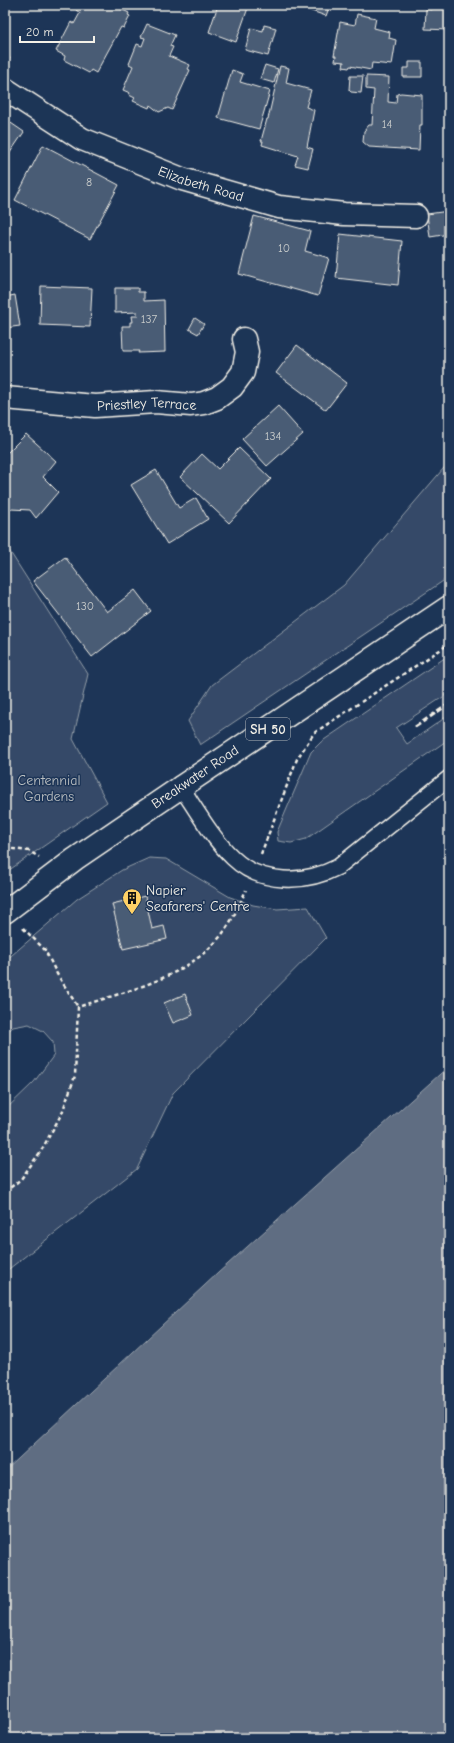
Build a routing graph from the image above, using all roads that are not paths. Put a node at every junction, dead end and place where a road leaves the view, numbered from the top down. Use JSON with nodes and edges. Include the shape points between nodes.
{"nodes":[{"id":1,"x":5,"y":89,"type":"edge"},
{"id":2,"x":416,"y":216,"type":"dead end"},
{"id":3,"x":244,"y":339,"type":"dead end"},
{"id":4,"x":5,"y":398,"type":"edge"},
{"id":5,"x":449,"y":607,"type":"edge"},
{"id":6,"x":449,"y":778,"type":"edge"},
{"id":7,"x":181,"y":787,"type":"junction"},
{"id":8,"x":6,"y":911,"type":"edge"}],
"edges":[{"from":1,"to":2,"type":"main road","name":"Elizabeth Road","via":[[82,138],[182,179],[279,207],[344,214]]},
{"from":3,"to":4,"type":"main road","name":"Priestley Terrace","via":[[247,352],[243,372],[232,387],[217,398],[204,403],[191,405],[156,402],[95,406]]},
{"from":5,"to":7,"type":"main road","name":"Breakwater Road","number":"SH 50"},
{"from":6,"to":7,"type":"lane","via":[[347,860],[328,872],[308,878],[286,880],[254,872],[234,860]]},
{"from":7,"to":8,"type":"main road","name":"Breakwater Road","via":[[80,855]]}]}
